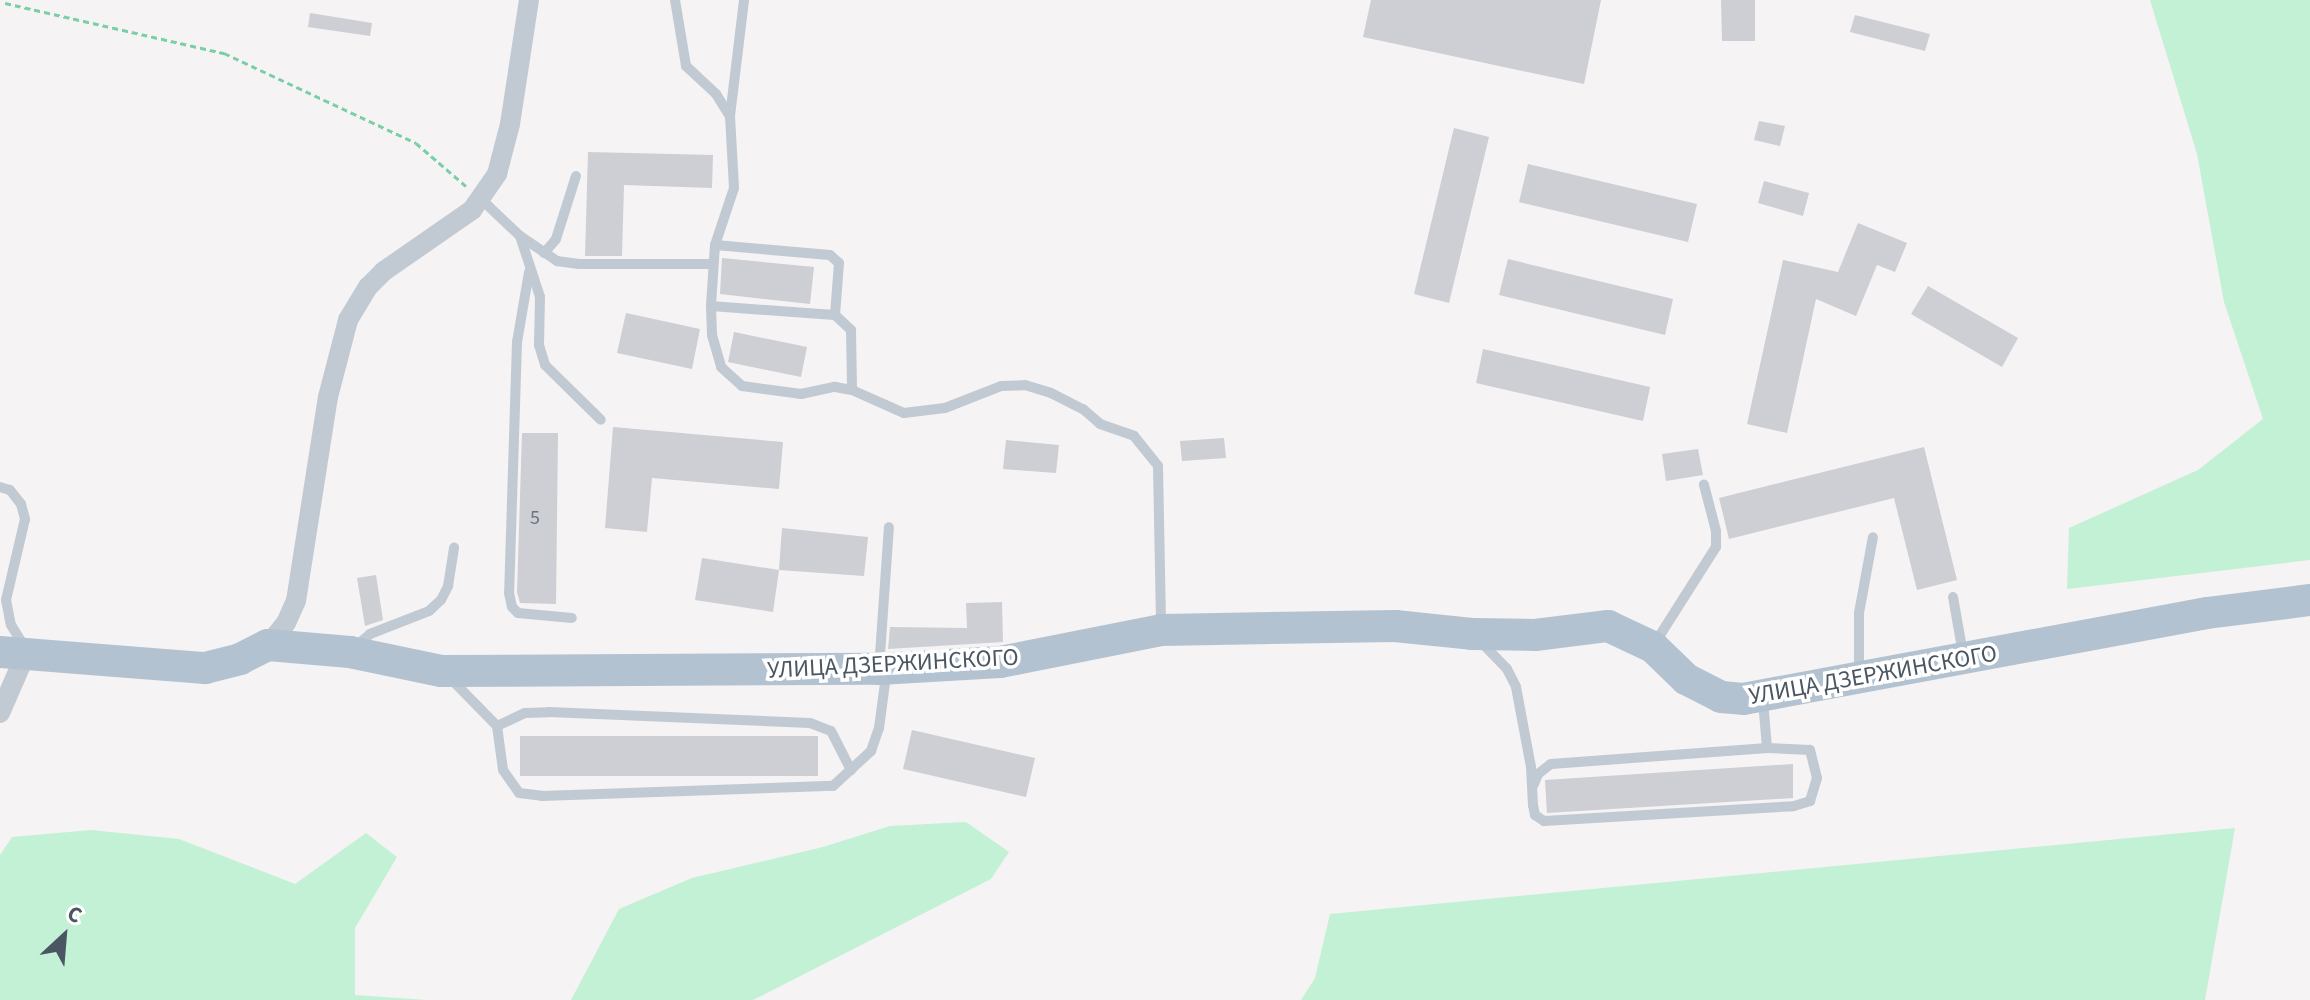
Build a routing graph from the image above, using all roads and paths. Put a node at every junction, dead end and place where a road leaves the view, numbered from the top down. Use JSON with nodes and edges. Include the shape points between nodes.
{"nodes":[{"id":1,"x":528,"y":0,"type":"edge"},
{"id":2,"x":675,"y":0,"type":"edge"},
{"id":3,"x":744,"y":0,"type":"edge"},
{"id":4,"x":5,"y":3,"type":"dead end"},
{"id":5,"x":730,"y":116,"type":"junction"},
{"id":6,"x":576,"y":176,"type":"dead end"},
{"id":7,"x":481,"y":199,"type":"junction"},
{"id":8,"x":520,"y":236,"type":"junction"},
{"id":9,"x":715,"y":245,"type":"junction"},
{"id":10,"x":544,"y":253,"type":"junction"},
{"id":11,"x":713,"y":264,"type":"junction"},
{"id":12,"x":529,"y":272,"type":"junction"},
{"id":13,"x":711,"y":306,"type":"junction"},
{"id":14,"x":835,"y":315,"type":"junction"},
{"id":15,"x":852,"y":390,"type":"junction"},
{"id":16,"x":601,"y":420,"type":"dead end"},
{"id":17,"x":1704,"y":485,"type":"dead end"},
{"id":18,"x":0,"y":487,"type":"edge"},
{"id":19,"x":889,"y":527,"type":"dead end"},
{"id":20,"x":1873,"y":537,"type":"dead end"},
{"id":21,"x":454,"y":547,"type":"dead end"},
{"id":22,"x":1953,"y":597,"type":"dead end"},
{"id":23,"x":2310,"y":600,"type":"edge"},
{"id":24,"x":572,"y":618,"type":"dead end"},
{"id":25,"x":1161,"y":630,"type":"junction"},
{"id":26,"x":1472,"y":634,"type":"junction"},
{"id":27,"x":268,"y":645,"type":"junction"},
{"id":28,"x":1653,"y":647,"type":"junction"},
{"id":29,"x":14,"y":652,"type":"edge"},
{"id":30,"x":350,"y":652,"type":"junction"},
{"id":31,"x":1964,"y":660,"type":"junction"},
{"id":32,"x":879,"y":669,"type":"junction"},
{"id":33,"x":441,"y":671,"type":"junction"},
{"id":34,"x":1860,"y":676,"type":"junction"},
{"id":35,"x":1762,"y":696,"type":"junction"},
{"id":36,"x":0,"y":713,"type":"edge"},
{"id":37,"x":497,"y":726,"type":"junction"},
{"id":38,"x":1767,"y":748,"type":"junction"},
{"id":39,"x":851,"y":770,"type":"junction"},
{"id":40,"x":1532,"y":789,"type":"junction"}],
"edges":[{"from":1,"to":7,"type":"street","via":[[504,156]]},
{"from":2,"to":5,"type":"lane","via":[[686,66],[716,94]]},
{"from":3,"to":5,"type":"lane"},
{"from":4,"to":7,"type":"path","via":[[224,53],[416,143]]},
{"from":5,"to":9,"type":"lane","via":[[734,188]]},
{"from":6,"to":10,"type":"lane","via":[[556,239]]},
{"from":7,"to":8,"type":"lane"},
{"from":7,"to":27,"type":"street","via":[[446,230],[384,271],[348,320],[328,397],[296,601]]},
{"from":8,"to":10,"type":"lane"},
{"from":8,"to":12,"type":"lane"},
{"from":9,"to":11,"type":"lane"},
{"from":9,"to":14,"type":"lane","via":[[830,255],[839,263]]},
{"from":10,"to":11,"type":"lane","via":[[579,264]]},
{"from":11,"to":13,"type":"lane"},
{"from":12,"to":16,"type":"lane","via":[[540,297],[539,345],[545,365]]},
{"from":12,"to":24,"type":"lane","via":[[517,342],[509,593],[518,613]]},
{"from":13,"to":14,"type":"lane"},
{"from":13,"to":15,"type":"lane","via":[[721,367],[742,386],[801,394],[835,387]]},
{"from":14,"to":15,"type":"lane","via":[[851,330]]},
{"from":15,"to":25,"type":"lane","via":[[904,413],[945,408],[1001,386],[1025,385],[1134,436],[1158,466]]},
{"from":17,"to":28,"type":"lane","via":[[1716,547]]},
{"from":18,"to":29,"type":"lane","via":[[21,504],[25,519],[6,600]]},
{"from":19,"to":32,"type":"lane"},
{"from":20,"to":34,"type":"lane","via":[[1859,613]]},
{"from":21,"to":30,"type":"lane","via":[[441,600],[429,611],[370,634]]},
{"from":22,"to":31,"type":"lane"},
{"from":23,"to":31,"type":"main road","name":"УЛИЦА ДЗЕРЖИНСКОГО","via":[[2207,613]]},
{"from":25,"to":26,"type":"main road","name":"УЛИЦА ДЗЕРЖИНСКОГО","via":[[1395,626]]},
{"from":25,"to":32,"type":"main road","name":"УЛИЦА ДЗЕРЖИНСКОГО","via":[[1000,662]]},
{"from":26,"to":28,"type":"main road","name":"УЛИЦА ДЗЕРЖИНСКОГО","via":[[1535,635],[1608,626]]},
{"from":26,"to":40,"type":"lane","via":[[1507,669],[1516,687]]},
{"from":27,"to":29,"type":"main road","via":[[205,668]]},
{"from":27,"to":30,"type":"main road","name":"УЛИЦА ДЗЕРЖИНСКОГО"},
{"from":28,"to":35,"type":"main road","name":"УЛИЦА ДЗЕРЖИНСКОГО","via":[[1686,679],[1721,697]]},
{"from":29,"to":36,"type":"street"},
{"from":30,"to":33,"type":"main road","name":"УЛИЦА ДЗЕРЖИНСКОГО"},
{"from":31,"to":34,"type":"main road","name":"УЛИЦА ДЗЕРЖИНСКОГО"},
{"from":32,"to":33,"type":"main road","name":"УЛИЦА ДЗЕРЖИНСКОГО"},
{"from":32,"to":39,"type":"lane","via":[[885,683],[879,728],[871,751]]},
{"from":33,"to":37,"type":"lane"},
{"from":34,"to":35,"type":"main road","name":"УЛИЦА ДЗЕРЖИНСКОГО"},
{"from":35,"to":38,"type":"lane"},
{"from":37,"to":39,"type":"lane","via":[[525,713],[549,712],[810,723],[831,731]]},
{"from":37,"to":39,"type":"lane","via":[[508,782],[519,793],[542,796],[819,788],[833,786]]},
{"from":38,"to":40,"type":"lane","via":[[1551,764],[1538,774]]},
{"from":38,"to":40,"type":"lane","via":[[1810,750],[1817,778],[1810,801],[1560,823],[1535,815]]}]}
